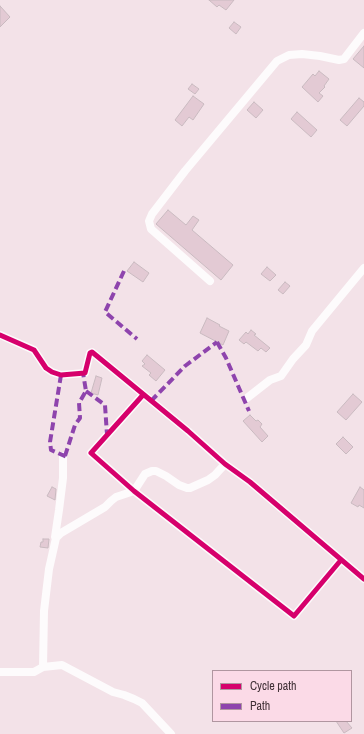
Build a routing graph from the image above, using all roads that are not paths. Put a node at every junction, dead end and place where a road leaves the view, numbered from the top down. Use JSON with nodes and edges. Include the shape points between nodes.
{"nodes":[{"id":1,"x":364,"y":33,"type":"edge"},
{"id":2,"x":364,"y":268,"type":"edge"},
{"id":3,"x":210,"y":281,"type":"dead end"},
{"id":4,"x":0,"y":335,"type":"edge"},
{"id":5,"x":144,"y":395,"type":"junction"},
{"id":6,"x":247,"y":398,"type":"dead end"},
{"id":7,"x":63,"y":456,"type":"dead end"},
{"id":8,"x":225,"y":464,"type":"junction"},
{"id":9,"x":134,"y":491,"type":"junction"},
{"id":10,"x":56,"y":538,"type":"junction"},
{"id":11,"x":341,"y":560,"type":"junction"},
{"id":12,"x":364,"y":578,"type":"edge"},
{"id":13,"x":44,"y":667,"type":"junction"},
{"id":14,"x":0,"y":672,"type":"edge"},
{"id":15,"x":170,"y":734,"type":"edge"}],
"edges":[{"from":1,"to":3,"type":"street","via":[[344,59],[302,54],[289,55],[277,61],[185,170],[152,214],[149,222],[151,229]]},
{"from":2,"to":6,"type":"street","via":[[312,331],[306,345],[281,376],[270,380]]},
{"from":4,"to":5,"type":"street","via":[[34,350],[46,368],[60,375],[85,373],[92,352]]},
{"from":5,"to":8,"type":"street"},
{"from":5,"to":9,"type":"street","via":[[91,453]]},
{"from":7,"to":10,"type":"street"},
{"from":8,"to":9,"type":"street","via":[[208,480],[190,488],[152,471],[145,474]]},
{"from":8,"to":11,"type":"street","via":[[250,482]]},
{"from":9,"to":10,"type":"street","via":[[116,497],[105,507]]},
{"from":9,"to":11,"type":"street","via":[[294,616]]},
{"from":10,"to":13,"type":"street","via":[[44,611]]},
{"from":11,"to":12,"type":"street"},
{"from":13,"to":14,"type":"street","via":[[34,672]]},
{"from":13,"to":15,"type":"street","via":[[62,665],[113,692],[142,703]]}]}
